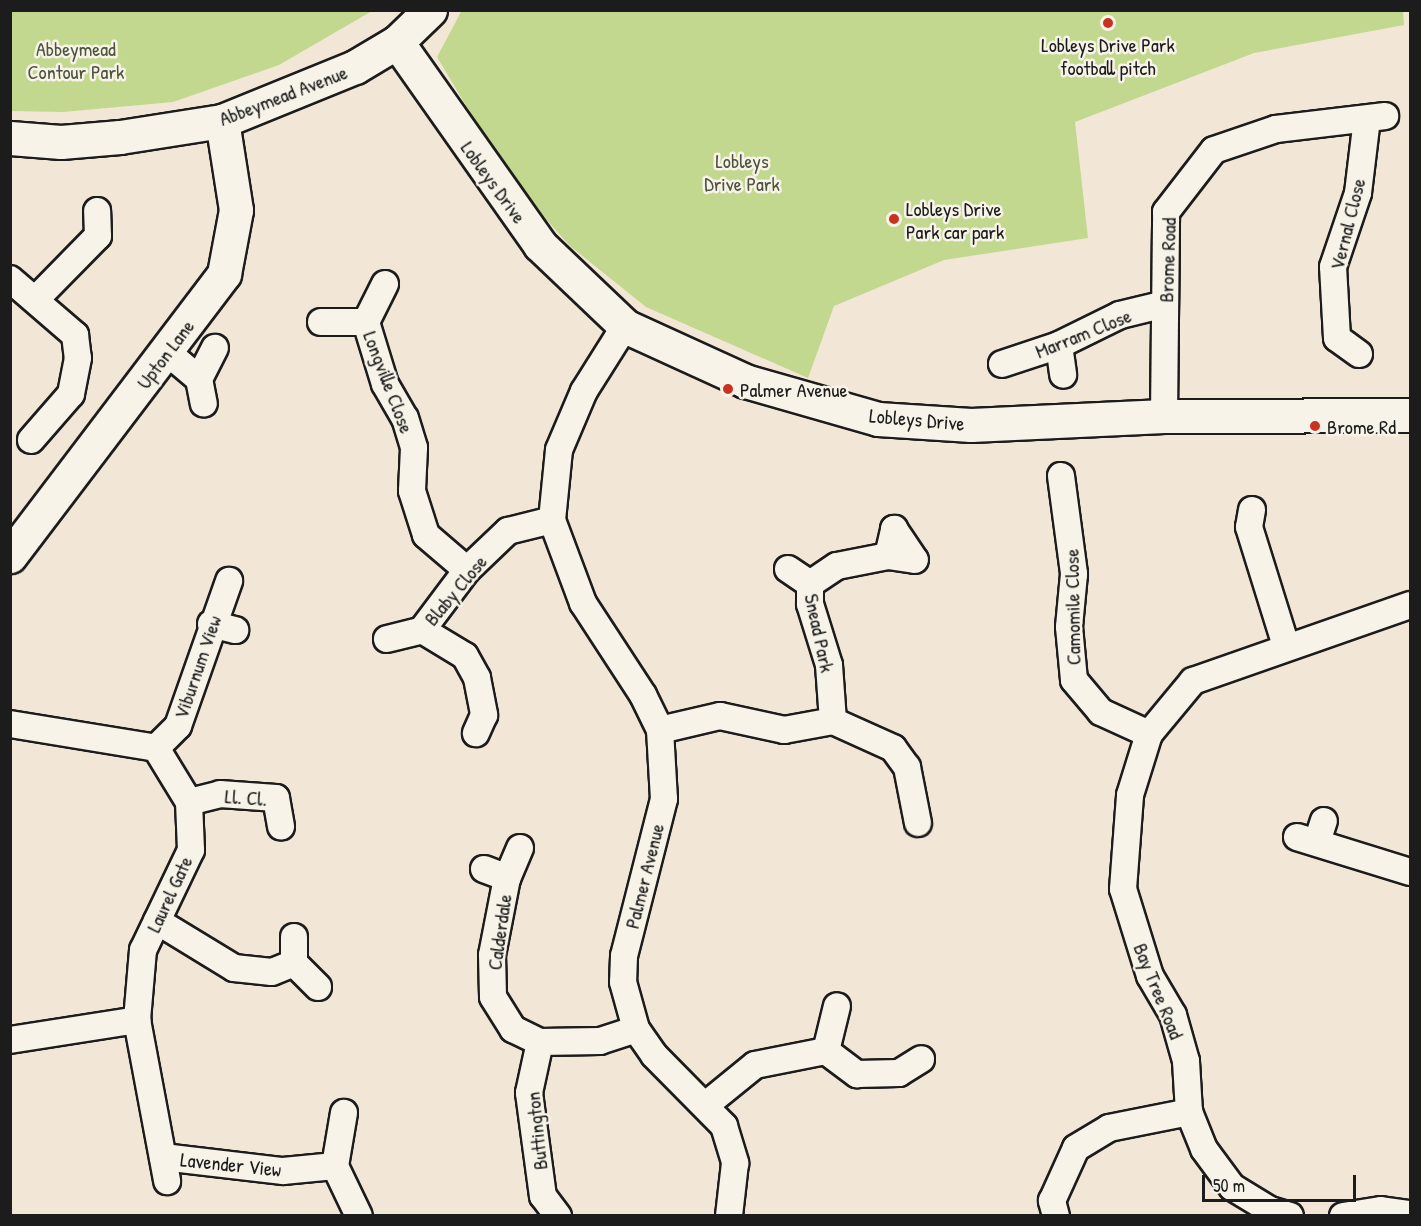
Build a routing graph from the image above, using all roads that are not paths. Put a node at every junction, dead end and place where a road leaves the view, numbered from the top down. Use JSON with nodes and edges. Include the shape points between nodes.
{"nodes":[{"id":1,"x":430,"y":10,"type":"edge"},
{"id":2,"x":397,"y":42,"type":"junction"},
{"id":3,"x":1376,"y":117,"type":"joint"},
{"id":4,"x":222,"y":122,"type":"junction"},
{"id":5,"x":10,"y":138,"type":"edge"},
{"id":6,"x":97,"y":211,"type":"dead end"},
{"id":7,"x":10,"y":279,"type":"edge"},
{"id":8,"x":385,"y":284,"type":"dead end"},
{"id":9,"x":37,"y":298,"type":"junction"},
{"id":10,"x":1165,"y":304,"type":"junction"},
{"id":11,"x":321,"y":321,"type":"dead end"},
{"id":12,"x":366,"y":322,"type":"junction"},
{"id":13,"x":625,"y":326,"type":"junction"},
{"id":14,"x":1059,"y":345,"type":"junction"},
{"id":15,"x":214,"y":348,"type":"dead end"},
{"id":16,"x":167,"y":352,"type":"junction"},
{"id":17,"x":1359,"y":354,"type":"dead end"},
{"id":18,"x":1002,"y":364,"type":"dead end"},
{"id":19,"x":1063,"y":375,"type":"dead end"},
{"id":20,"x":1410,"y":415,"type":"edge"},
{"id":21,"x":1164,"y":416,"type":"junction"},
{"id":22,"x":31,"y":440,"type":"dead end"},
{"id":23,"x":1060,"y":476,"type":"dead end"},
{"id":24,"x":1252,"y":510,"type":"dead end"},
{"id":25,"x":552,"y":520,"type":"junction"},
{"id":26,"x":10,"y":556,"type":"edge"},
{"id":27,"x":915,"y":560,"type":"dead end"},
{"id":28,"x":788,"y":569,"type":"dead end"},
{"id":29,"x":467,"y":570,"type":"junction"},
{"id":30,"x":229,"y":581,"type":"dead end"},
{"id":31,"x":810,"y":584,"type":"junction"},
{"id":32,"x":1410,"y":604,"type":"edge"},
{"id":33,"x":211,"y":624,"type":"junction"},
{"id":34,"x":235,"y":630,"type":"dead end"},
{"id":35,"x":422,"y":630,"type":"junction"},
{"id":36,"x":387,"y":639,"type":"dead end"},
{"id":37,"x":1286,"y":646,"type":"junction"},
{"id":38,"x":833,"y":721,"type":"junction"},
{"id":39,"x":10,"y":724,"type":"edge"},
{"id":40,"x":480,"y":724,"type":"dead end"},
{"id":41,"x":660,"y":730,"type":"junction"},
{"id":42,"x":1149,"y":734,"type":"junction"},
{"id":43,"x":156,"y":748,"type":"junction"},
{"id":44,"x":189,"y":802,"type":"junction"},
{"id":45,"x":282,"y":810,"type":"dead end"},
{"id":46,"x":916,"y":810,"type":"dead end"},
{"id":47,"x":1313,"y":833,"type":"dead end"},
{"id":48,"x":520,"y":848,"type":"dead end"},
{"id":49,"x":1410,"y":872,"type":"edge"},
{"id":50,"x":157,"y":921,"type":"junction"},
{"id":51,"x":294,"y":937,"type":"dead end"},
{"id":52,"x":294,"y":963,"type":"junction"},
{"id":53,"x":318,"y":987,"type":"dead end"},
{"id":54,"x":837,"y":1006,"type":"dead end"},
{"id":55,"x":137,"y":1020,"type":"junction"},
{"id":56,"x":636,"y":1029,"type":"junction"},
{"id":57,"x":10,"y":1040,"type":"edge"},
{"id":58,"x":540,"y":1042,"type":"junction"},
{"id":59,"x":826,"y":1051,"type":"junction"},
{"id":60,"x":921,"y":1059,"type":"dead end"},
{"id":61,"x":707,"y":1104,"type":"junction"},
{"id":62,"x":1189,"y":1112,"type":"junction"},
{"id":63,"x":344,"y":1113,"type":"dead end"},
{"id":64,"x":335,"y":1166,"type":"junction"},
{"id":65,"x":165,"y":1169,"type":"joint"},
{"id":66,"x":1410,"y":1214,"type":"edge"},
{"id":67,"x":359,"y":1215,"type":"edge"},
{"id":68,"x":558,"y":1215,"type":"edge"},
{"id":69,"x":729,"y":1215,"type":"edge"},
{"id":70,"x":1056,"y":1215,"type":"edge"},
{"id":71,"x":1290,"y":1215,"type":"edge"},
{"id":72,"x":1343,"y":1215,"type":"edge"}],
"edges":[{"from":1,"to":2,"type":"street","name":"Abbeymead Avenue"},
{"from":2,"to":4,"type":"street","name":"Abbeymead Avenue","via":[[327,81]]},
{"from":2,"to":13,"type":"street","name":"Lobleys Drive","via":[[540,245]]},
{"from":3,"to":10,"type":"street","name":"Brome Road","via":[[1276,129],[1214,150],[1166,212]]},
{"from":3,"to":17,"type":"street","name":"Vernal Close","via":[[1358,193],[1333,267],[1338,338]]},
{"from":4,"to":5,"type":"street","name":"Abbeymead Avenue","via":[[61,142]]},
{"from":4,"to":16,"type":"street","name":"Upton Lane","via":[[236,210],[224,274]]},
{"from":6,"to":9,"type":"street","via":[[98,236]]},
{"from":7,"to":9,"type":"street"},
{"from":8,"to":12,"type":"street","name":"Longville Close"},
{"from":9,"to":22,"type":"street","via":[[75,335],[78,358],[71,394]]},
{"from":10,"to":14,"type":"street","name":"Marram Close","via":[[1120,315]]},
{"from":10,"to":21,"type":"street","name":"Brome Road"},
{"from":11,"to":12,"type":"street"},
{"from":12,"to":29,"type":"street","name":"Longville Close","via":[[386,384],[405,418],[414,448],[412,491],[426,536]]},
{"from":13,"to":21,"type":"street","name":"Lobleys Drive","via":[[745,381],[878,419],[971,425]]},
{"from":13,"to":25,"type":"street","name":"Palmer Avenue","via":[[584,392],[559,450]]},
{"from":14,"to":18,"type":"street","name":"Marram Close"},
{"from":14,"to":19,"type":"street"},
{"from":15,"to":16,"type":"street","via":[[202,392]]},
{"from":16,"to":26,"type":"street","name":"Upton Lane"},
{"from":20,"to":21,"type":"street","name":"Lobleys Drive"},
{"from":23,"to":42,"type":"street","name":"Camomile Close","via":[[1061,544],[1074,574],[1069,627],[1074,680],[1101,712]]},
{"from":24,"to":37,"type":"street","via":[[1249,527]]},
{"from":25,"to":29,"type":"street","name":"Blaby Close","via":[[508,531]]},
{"from":25,"to":41,"type":"street","name":"Palmer Avenue","via":[[584,603],[643,694]]},
{"from":27,"to":31,"type":"street","name":"Snead Park","via":[[888,556],[837,566]]},
{"from":28,"to":31,"type":"street"},
{"from":29,"to":35,"type":"street","name":"Blaby Close"},
{"from":30,"to":33,"type":"street","name":"Viburnum View"},
{"from":31,"to":38,"type":"street","name":"Snead Park","via":[[810,604],[829,665]]},
{"from":32,"to":37,"type":"street","name":"Bay Tree Road"},
{"from":33,"to":34,"type":"street"},
{"from":33,"to":43,"type":"street","name":"Viburnum View","via":[[178,726]]},
{"from":35,"to":36,"type":"street","name":"Blaby Close"},
{"from":35,"to":40,"type":"street","via":[[465,656],[477,678]]},
{"from":37,"to":42,"type":"street","name":"Bay Tree Road","via":[[1193,681]]},
{"from":38,"to":41,"type":"street","via":[[784,730],[720,716]]},
{"from":38,"to":46,"type":"street","via":[[893,748],[907,767]]},
{"from":39,"to":43,"type":"street"},
{"from":41,"to":56,"type":"street","name":"Palmer Avenue","via":[[664,799],[624,956],[623,982]]},
{"from":42,"to":62,"type":"street","name":"Bay Tree Road","via":[[1130,795],[1123,889],[1150,976],[1173,1015],[1186,1061]]},
{"from":43,"to":44,"type":"street","name":"Laurel Gate"},
{"from":44,"to":45,"type":"street","name":"Ll. Cl.","via":[[220,794]]},
{"from":44,"to":50,"type":"street","name":"Laurel Gate","via":[[191,850]]},
{"from":47,"to":49,"type":"street"},
{"from":48,"to":58,"type":"street","name":"Calderdale","via":[[496,874],[492,997],[513,1029]]},
{"from":50,"to":52,"type":"street","via":[[234,968],[272,972]]},
{"from":50,"to":55,"type":"street","name":"Laurel Gate","via":[[143,950]]},
{"from":51,"to":52,"type":"street"},
{"from":52,"to":53,"type":"street"},
{"from":54,"to":59,"type":"street"},
{"from":55,"to":57,"type":"street"},
{"from":55,"to":65,"type":"street","name":"Laurel Gate"},
{"from":56,"to":58,"type":"street","name":"Calderdale","via":[[591,1042]]},
{"from":56,"to":61,"type":"street","name":"Palmer Avenue","via":[[654,1055]]},
{"from":58,"to":68,"type":"street","name":"Buttington","via":[[529,1093],[543,1196]]},
{"from":59,"to":60,"type":"street","via":[[858,1074],[898,1084]]},
{"from":59,"to":61,"type":"street","via":[[755,1065]]},
{"from":61,"to":69,"type":"street","name":"Palmer Avenue","via":[[724,1126],[735,1163]]},
{"from":62,"to":70,"type":"street","via":[[1109,1128],[1076,1148],[1052,1201]]},
{"from":62,"to":71,"type":"street","name":"Bay Tree Road","via":[[1204,1149],[1232,1187],[1270,1210]]},
{"from":63,"to":64,"type":"street"},
{"from":64,"to":65,"type":"street","name":"Lavender View","via":[[283,1171]]},
{"from":64,"to":67,"type":"street"},
{"from":66,"to":72,"type":"street","via":[[1381,1210]]}]}
